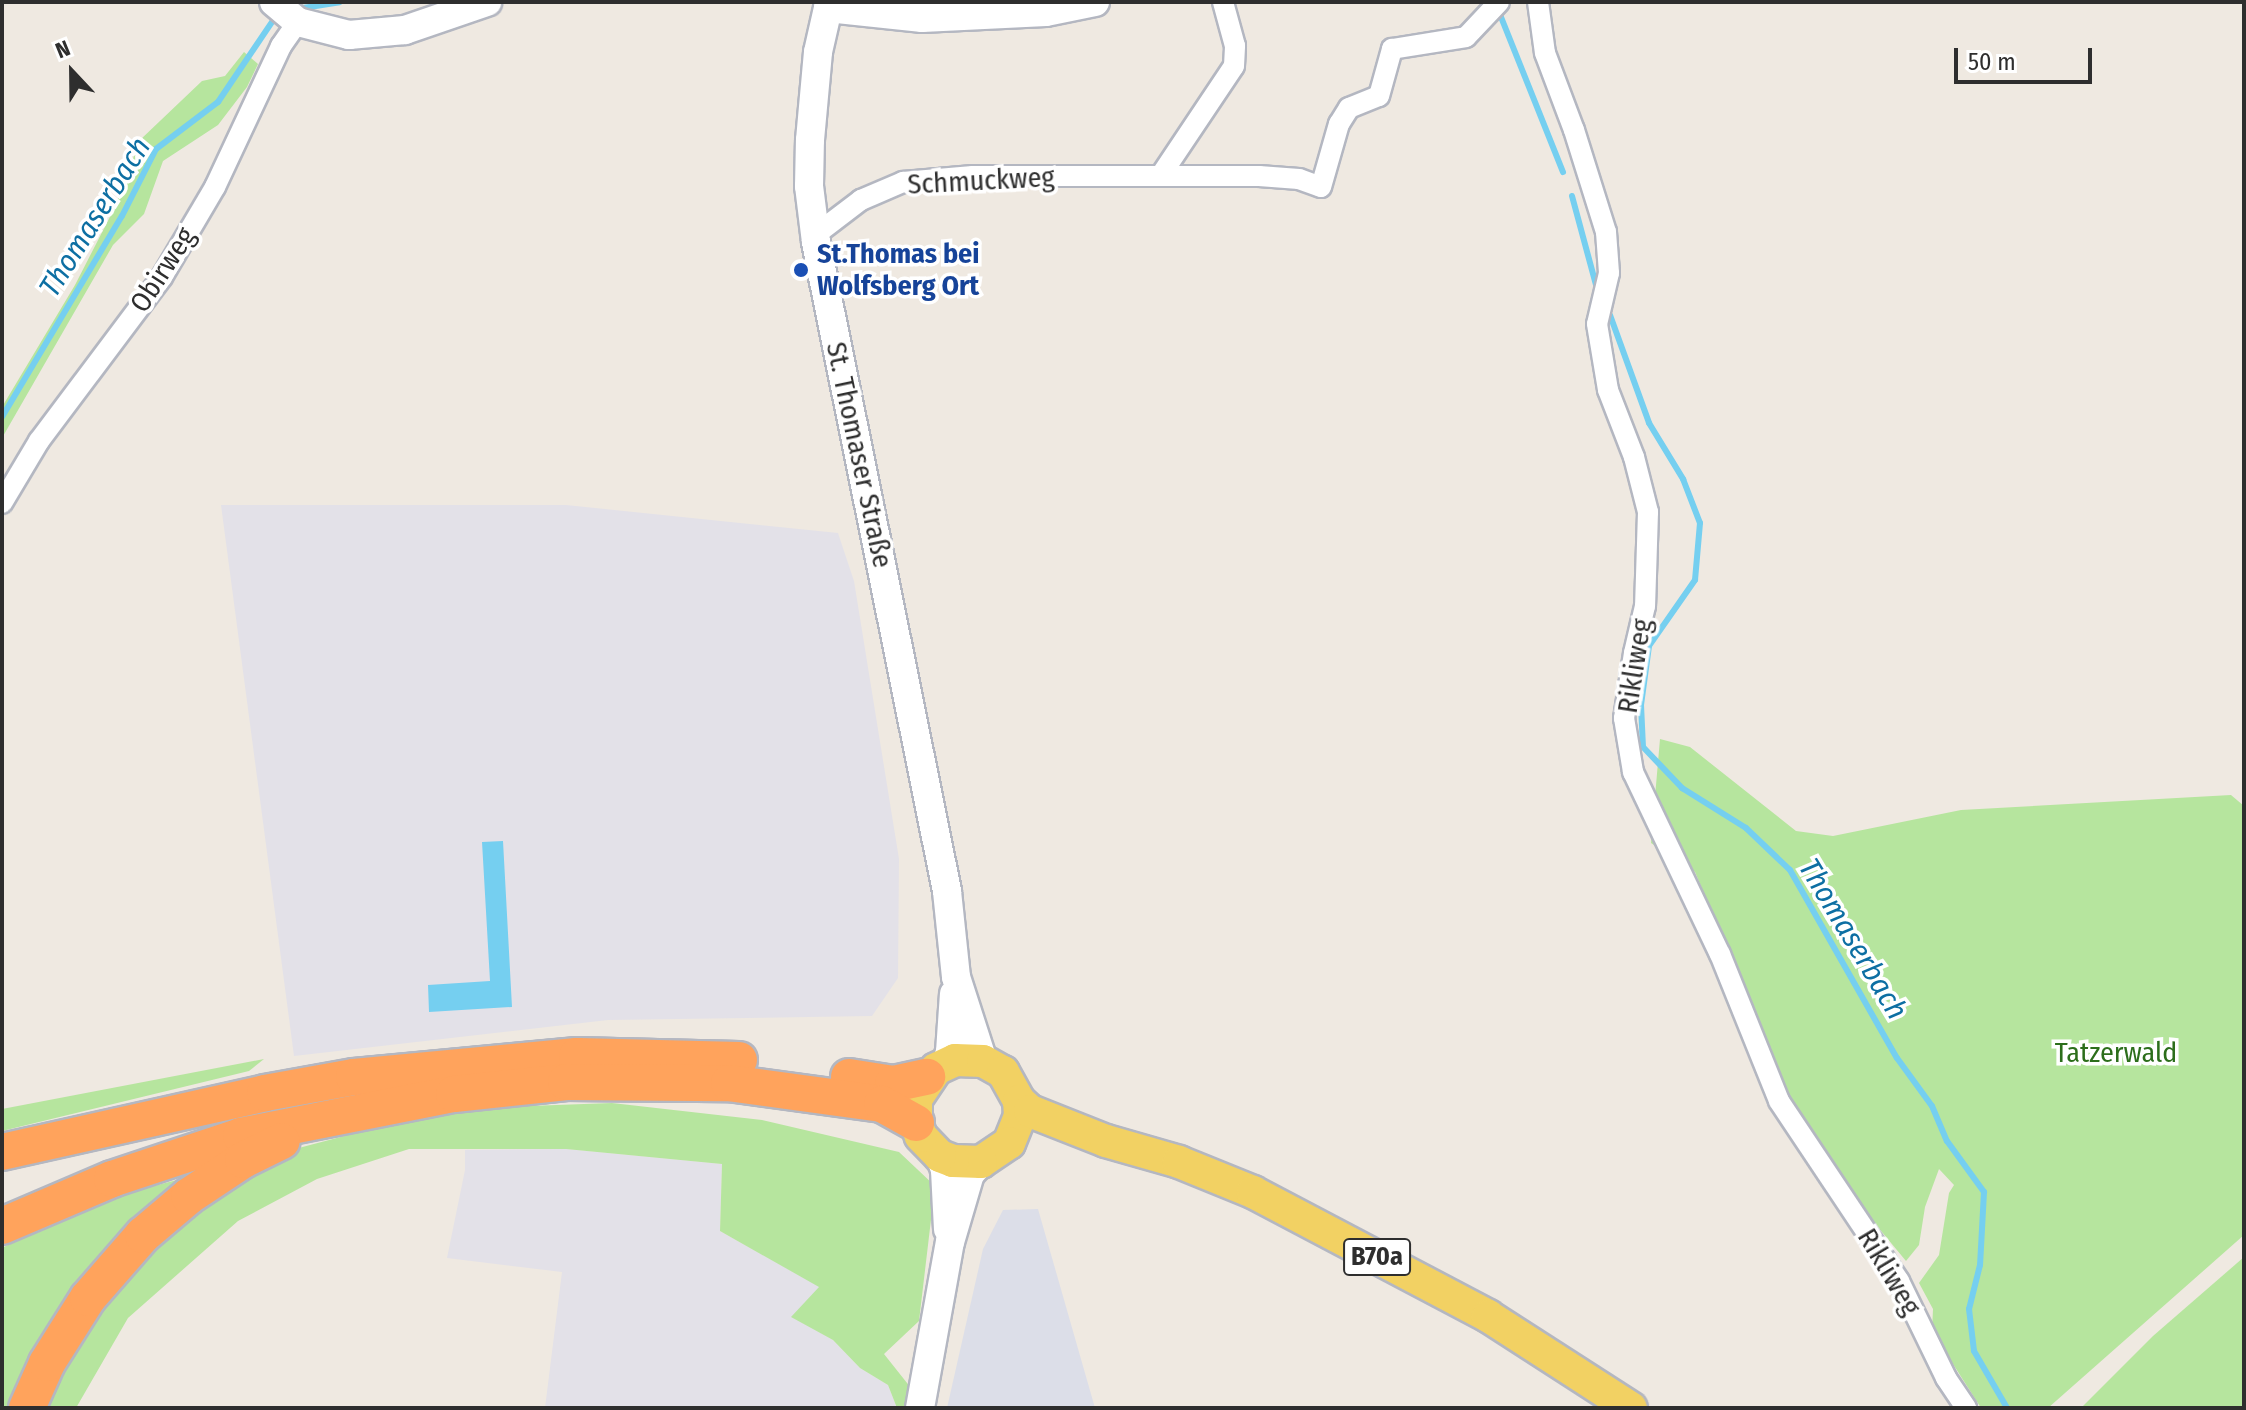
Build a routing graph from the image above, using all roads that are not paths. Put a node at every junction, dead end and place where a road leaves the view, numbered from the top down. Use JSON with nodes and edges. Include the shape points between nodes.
{"nodes":[{"id":1,"x":274,"y":2,"type":"edge"},
{"id":2,"x":487,"y":2,"type":"edge"},
{"id":3,"x":1095,"y":2,"type":"edge"},
{"id":4,"x":1223,"y":2,"type":"edge"},
{"id":5,"x":1499,"y":2,"type":"edge"},
{"id":6,"x":1538,"y":2,"type":"edge"},
{"id":7,"x":817,"y":5,"type":"edge"},
{"id":8,"x":298,"y":22,"type":"junction"},
{"id":9,"x":1161,"y":175,"type":"junction"},
{"id":10,"x":815,"y":235,"type":"junction"},
{"id":11,"x":2,"y":503,"type":"edge"},
{"id":12,"x":956,"y":977,"type":"junction"},
{"id":13,"x":983,"y":1061,"type":"junction"},
{"id":14,"x":437,"y":1069,"type":"junction"},
{"id":15,"x":937,"y":1070,"type":"junction"},
{"id":16,"x":1019,"y":1101,"type":"junction"},
{"id":17,"x":329,"y":1119,"type":"junction"},
{"id":18,"x":916,"y":1123,"type":"junction"},
{"id":19,"x":1106,"y":1141,"type":"junction"},
{"id":20,"x":1009,"y":1143,"type":"junction"},
{"id":21,"x":2,"y":1152,"type":"edge"},
{"id":22,"x":940,"y":1156,"type":"junction"},
{"id":23,"x":981,"y":1162,"type":"junction"},
{"id":24,"x":2,"y":1203,"type":"edge"},
{"id":25,"x":2,"y":1226,"type":"edge"},
{"id":26,"x":950,"y":1242,"type":"junction"},
{"id":27,"x":27,"y":1408,"type":"edge"},
{"id":28,"x":920,"y":1408,"type":"edge"},
{"id":29,"x":1631,"y":1408,"type":"edge"},
{"id":30,"x":1966,"y":1408,"type":"edge"}],
"edges":[{"from":1,"to":8,"type":"main road"},
{"from":2,"to":8,"type":"main road","via":[[405,30],[349,35]]},
{"from":3,"to":7,"type":"main road","name":"St. Thomaser Straße","via":[[1046,12],[922,18]]},
{"from":4,"to":9,"type":"street","via":[[1235,46],[1234,66]]},
{"from":5,"to":9,"type":"street","name":"Schmuckweg","via":[[1466,37],[1392,49],[1379,96],[1349,108],[1339,124],[1321,187],[1299,179],[1259,176]]},
{"from":6,"to":30,"type":"street","name":"Rikliweg","via":[[1545,53],[1606,232],[1609,273],[1597,324],[1608,390],[1648,512],[1645,606],[1624,718],[1633,772],[1720,954],[1779,1101],[1899,1281]]},
{"from":7,"to":10,"type":"main road","name":"St. Thomaser Straße","via":[[809,186]]},
{"from":8,"to":11,"type":"street","name":"Obirweg","via":[[281,46],[215,187],[162,277],[39,441]]},
{"from":9,"to":10,"type":"street","name":"Schmuckweg","via":[[973,176],[903,182],[861,200]]},
{"from":10,"to":12,"type":"main road","name":"St. Thomaser Straße","via":[[947,891]]},
{"from":12,"to":13,"type":"main road","name":"St. Thomaser Straße"},
{"from":12,"to":15,"type":"main road","name":"St. Thomaser Straße","via":[[950,1052]]},
{"from":13,"to":15,"type":"main road","via":[[964,1058]]},
{"from":13,"to":16,"type":"main road","via":[[1003,1072]]},
{"from":14,"to":15,"type":"highway","via":[[577,1056],[659,1056],[734,1059],[893,1084]]},
{"from":14,"to":21,"type":"highway","via":[[265,1093]]},
{"from":14,"to":24,"type":"highway","via":[[206,1124]]},
{"from":15,"to":18,"type":"main road","via":[[916,1099]]},
{"from":16,"to":19,"type":"main road","via":[[1030,1111]]},
{"from":16,"to":20,"type":"main road","via":[[1020,1116]]},
{"from":17,"to":18,"type":"highway","via":[[454,1094],[630,1081],[729,1083],[882,1104]]},
{"from":17,"to":25,"type":"highway","via":[[226,1140],[112,1179]]},
{"from":17,"to":27,"type":"highway","via":[[243,1160],[143,1235],[88,1298],[47,1363]]},
{"from":18,"to":22,"type":"main road"},
{"from":19,"to":20,"type":"main road","via":[[1047,1138]]},
{"from":19,"to":29,"type":"main road","number":"B70a","via":[[1179,1162],[1253,1192],[1488,1316]]},
{"from":20,"to":23,"type":"main road"},
{"from":22,"to":23,"type":"main road"},
{"from":22,"to":26,"type":"main road"},
{"from":23,"to":26,"type":"main road","via":[[970,1174]]},
{"from":26,"to":28,"type":"main road"}]}
